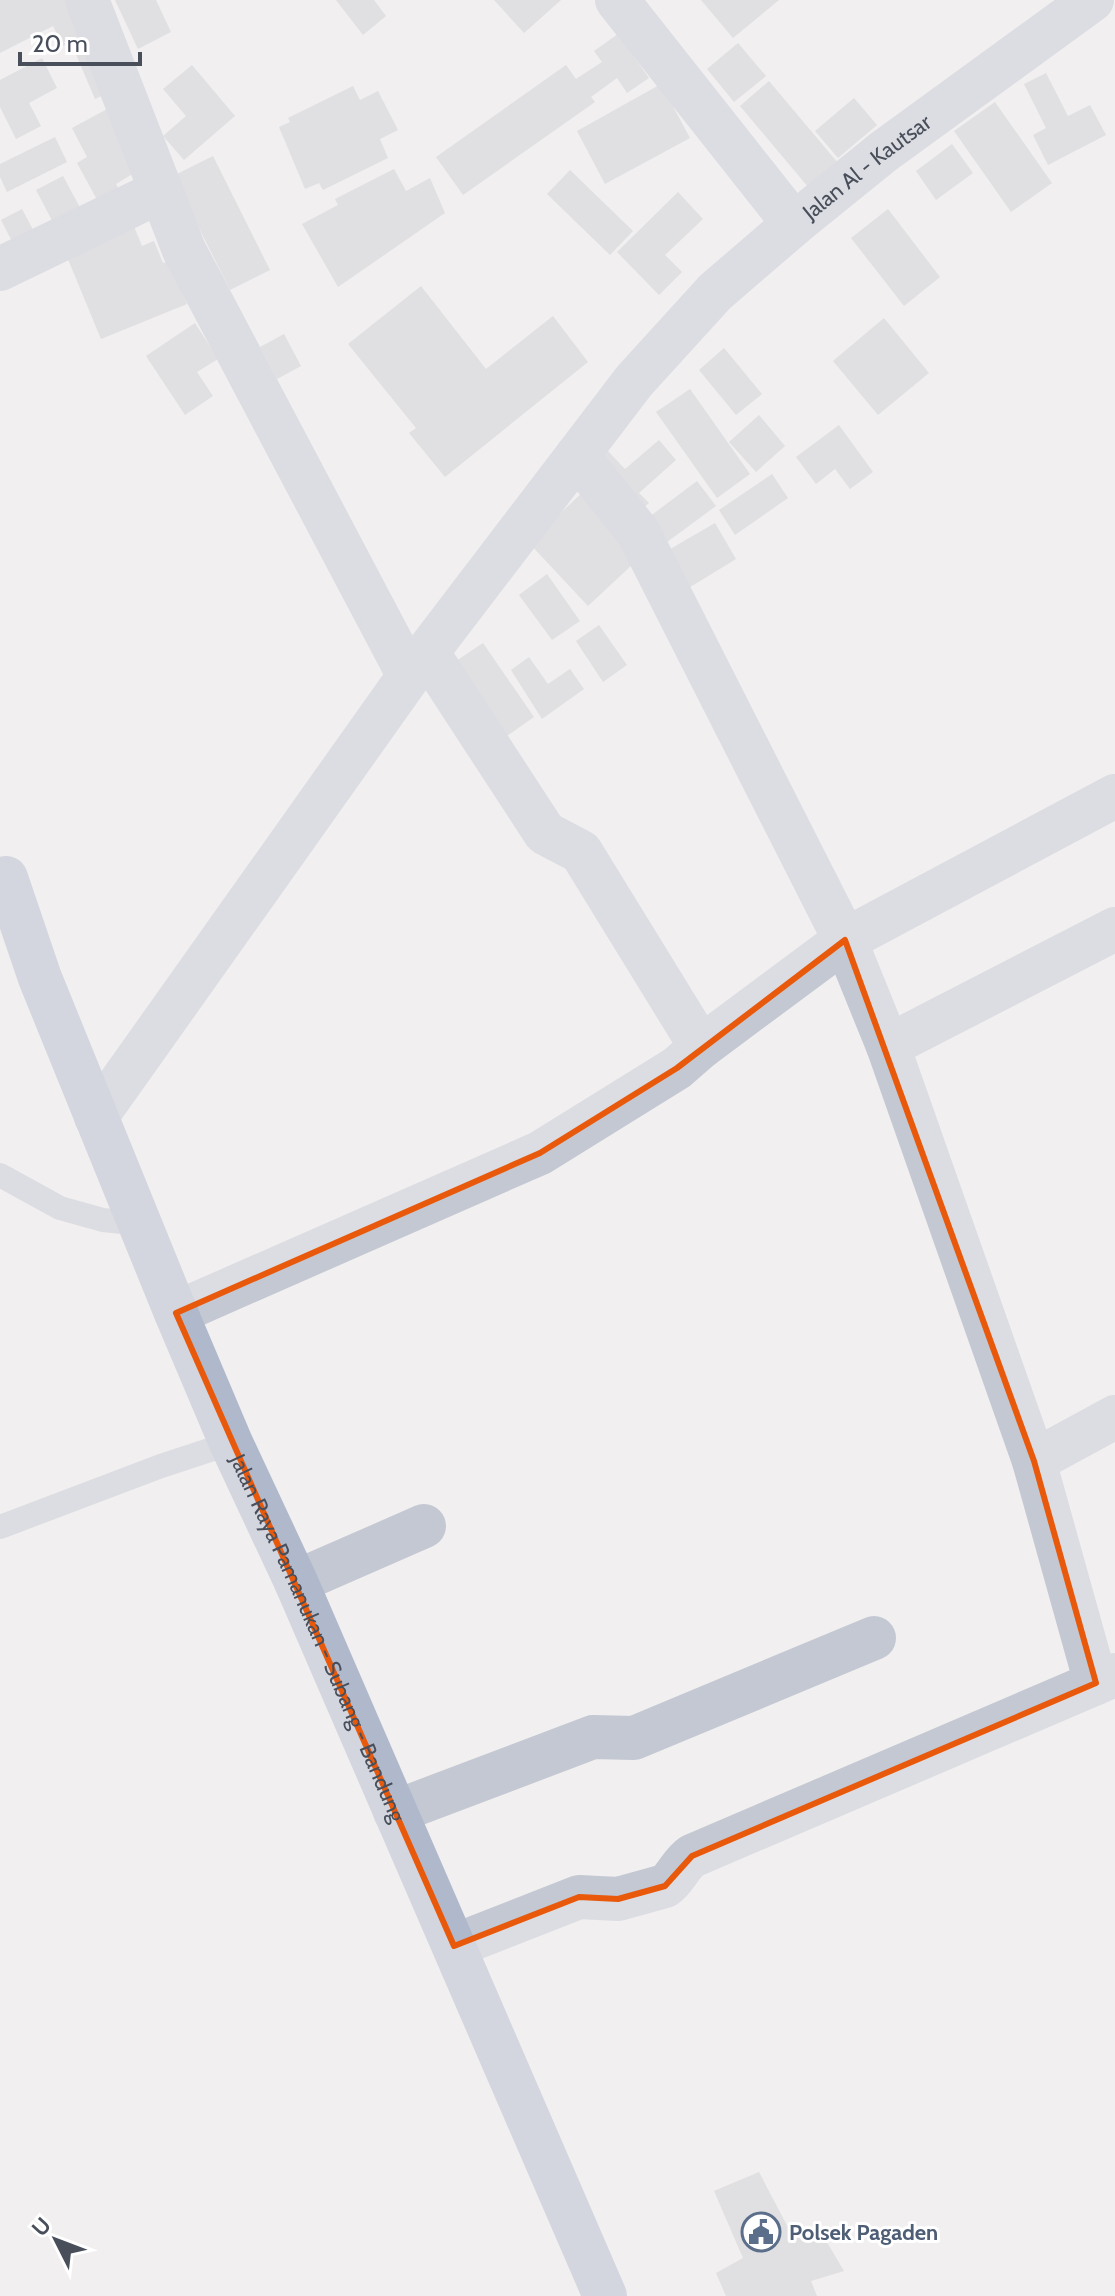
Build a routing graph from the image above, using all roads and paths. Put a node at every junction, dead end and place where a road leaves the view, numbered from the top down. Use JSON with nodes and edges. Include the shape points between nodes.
{"nodes":[{"id":1,"x":87,"y":0,"type":"edge"},
{"id":2,"x":617,"y":0,"type":"edge"},
{"id":3,"x":1092,"y":0,"type":"edge"},
{"id":4,"x":1103,"y":0,"type":"edge"},
{"id":5,"x":1115,"y":26,"type":"edge"},
{"id":6,"x":161,"y":191,"type":"junction"},
{"id":7,"x":794,"y":224,"type":"junction"},
{"id":8,"x":0,"y":269,"type":"edge"},
{"id":9,"x":577,"y":456,"type":"junction"},
{"id":10,"x":418,"y":664,"type":"junction"},
{"id":11,"x":1115,"y":796,"type":"edge"},
{"id":12,"x":2,"y":878,"type":"edge"},
{"id":13,"x":1115,"y":929,"type":"edge"},
{"id":14,"x":845,"y":940,"type":"junction"},
{"id":15,"x":0,"y":951,"type":"edge"},
{"id":16,"x":40,"y":978,"type":"junction"},
{"id":17,"x":888,"y":1046,"type":"junction"},
{"id":18,"x":701,"y":1047,"type":"junction"},
{"id":19,"x":96,"y":1117,"type":"junction"},
{"id":20,"x":0,"y":1175,"type":"edge"},
{"id":21,"x":122,"y":1222,"type":"junction"},
{"id":22,"x":176,"y":1313,"type":"junction"},
{"id":23,"x":1115,"y":1417,"type":"edge"},
{"id":24,"x":213,"y":1449,"type":"junction"},
{"id":25,"x":1034,"y":1461,"type":"junction"},
{"id":26,"x":424,"y":1526,"type":"dead end"},
{"id":27,"x":0,"y":1527,"type":"edge"},
{"id":28,"x":296,"y":1582,"type":"junction"},
{"id":29,"x":874,"y":1638,"type":"dead end"},
{"id":30,"x":1106,"y":1679,"type":"edge"},
{"id":31,"x":395,"y":1812,"type":"junction"},
{"id":32,"x":454,"y":1946,"type":"junction"},
{"id":33,"x":605,"y":2296,"type":"edge"}],
"edges":[{"from":1,"to":6,"type":"street"},
{"from":2,"to":7,"type":"street","name":"Jalan Al - Kautsar"},
{"from":3,"to":7,"type":"street","name":"Jalan Al - Kautsar","via":[[883,152]]},
{"from":4,"to":5,"type":"street"},
{"from":6,"to":8,"type":"street"},
{"from":6,"to":10,"type":"street","via":[[184,250]]},
{"from":7,"to":9,"type":"street","via":[[715,292],[634,381]]},
{"from":9,"to":10,"type":"street"},
{"from":9,"to":14,"type":"street","via":[[638,532]]},
{"from":10,"to":18,"type":"street","via":[[545,833],[581,852]]},
{"from":10,"to":19,"type":"street"},
{"from":11,"to":14,"type":"street"},
{"from":12,"to":16,"type":"main road","name":"Jalan Raya Pamanukan - Subang - Bandung"},
{"from":13,"to":17,"type":"street"},
{"from":14,"to":17,"type":"street"},
{"from":14,"to":18,"type":"street"},
{"from":15,"to":16,"type":"main road"},
{"from":16,"to":19,"type":"main road","name":"Jalan Raya Pamanukan - Subang - Bandung"},
{"from":17,"to":25,"type":"street"},
{"from":18,"to":22,"type":"street","via":[[677,1068],[540,1153]]},
{"from":19,"to":21,"type":"main road","name":"Jalan Raya Pamanukan - Subang - Bandung"},
{"from":20,"to":21,"type":"lane","via":[[60,1208]]},
{"from":21,"to":22,"type":"main road","name":"Jalan Raya Pamanukan - Subang - Bandung"},
{"from":22,"to":24,"type":"main road","name":"Jalan Raya Pamanukan - Subang - Bandung"},
{"from":23,"to":25,"type":"street"},
{"from":24,"to":27,"type":"lane"},
{"from":24,"to":28,"type":"main road","name":"Jalan Raya Pamanukan - Subang - Bandung"},
{"from":25,"to":30,"type":"street"},
{"from":26,"to":28,"type":"street"},
{"from":28,"to":31,"type":"main road","name":"Jalan Raya Pamanukan - Subang - Bandung"},
{"from":29,"to":31,"type":"street","via":[[634,1738],[593,1737]]},
{"from":30,"to":32,"type":"street","via":[[692,1856],[670,1884],[618,1899],[579,1897]]},
{"from":31,"to":32,"type":"main road","name":"Jalan Raya Pamanukan - Subang - Bandung"},
{"from":32,"to":33,"type":"main road","name":"Jalan Raya Pamanukan - Subang - Bandung"}]}
